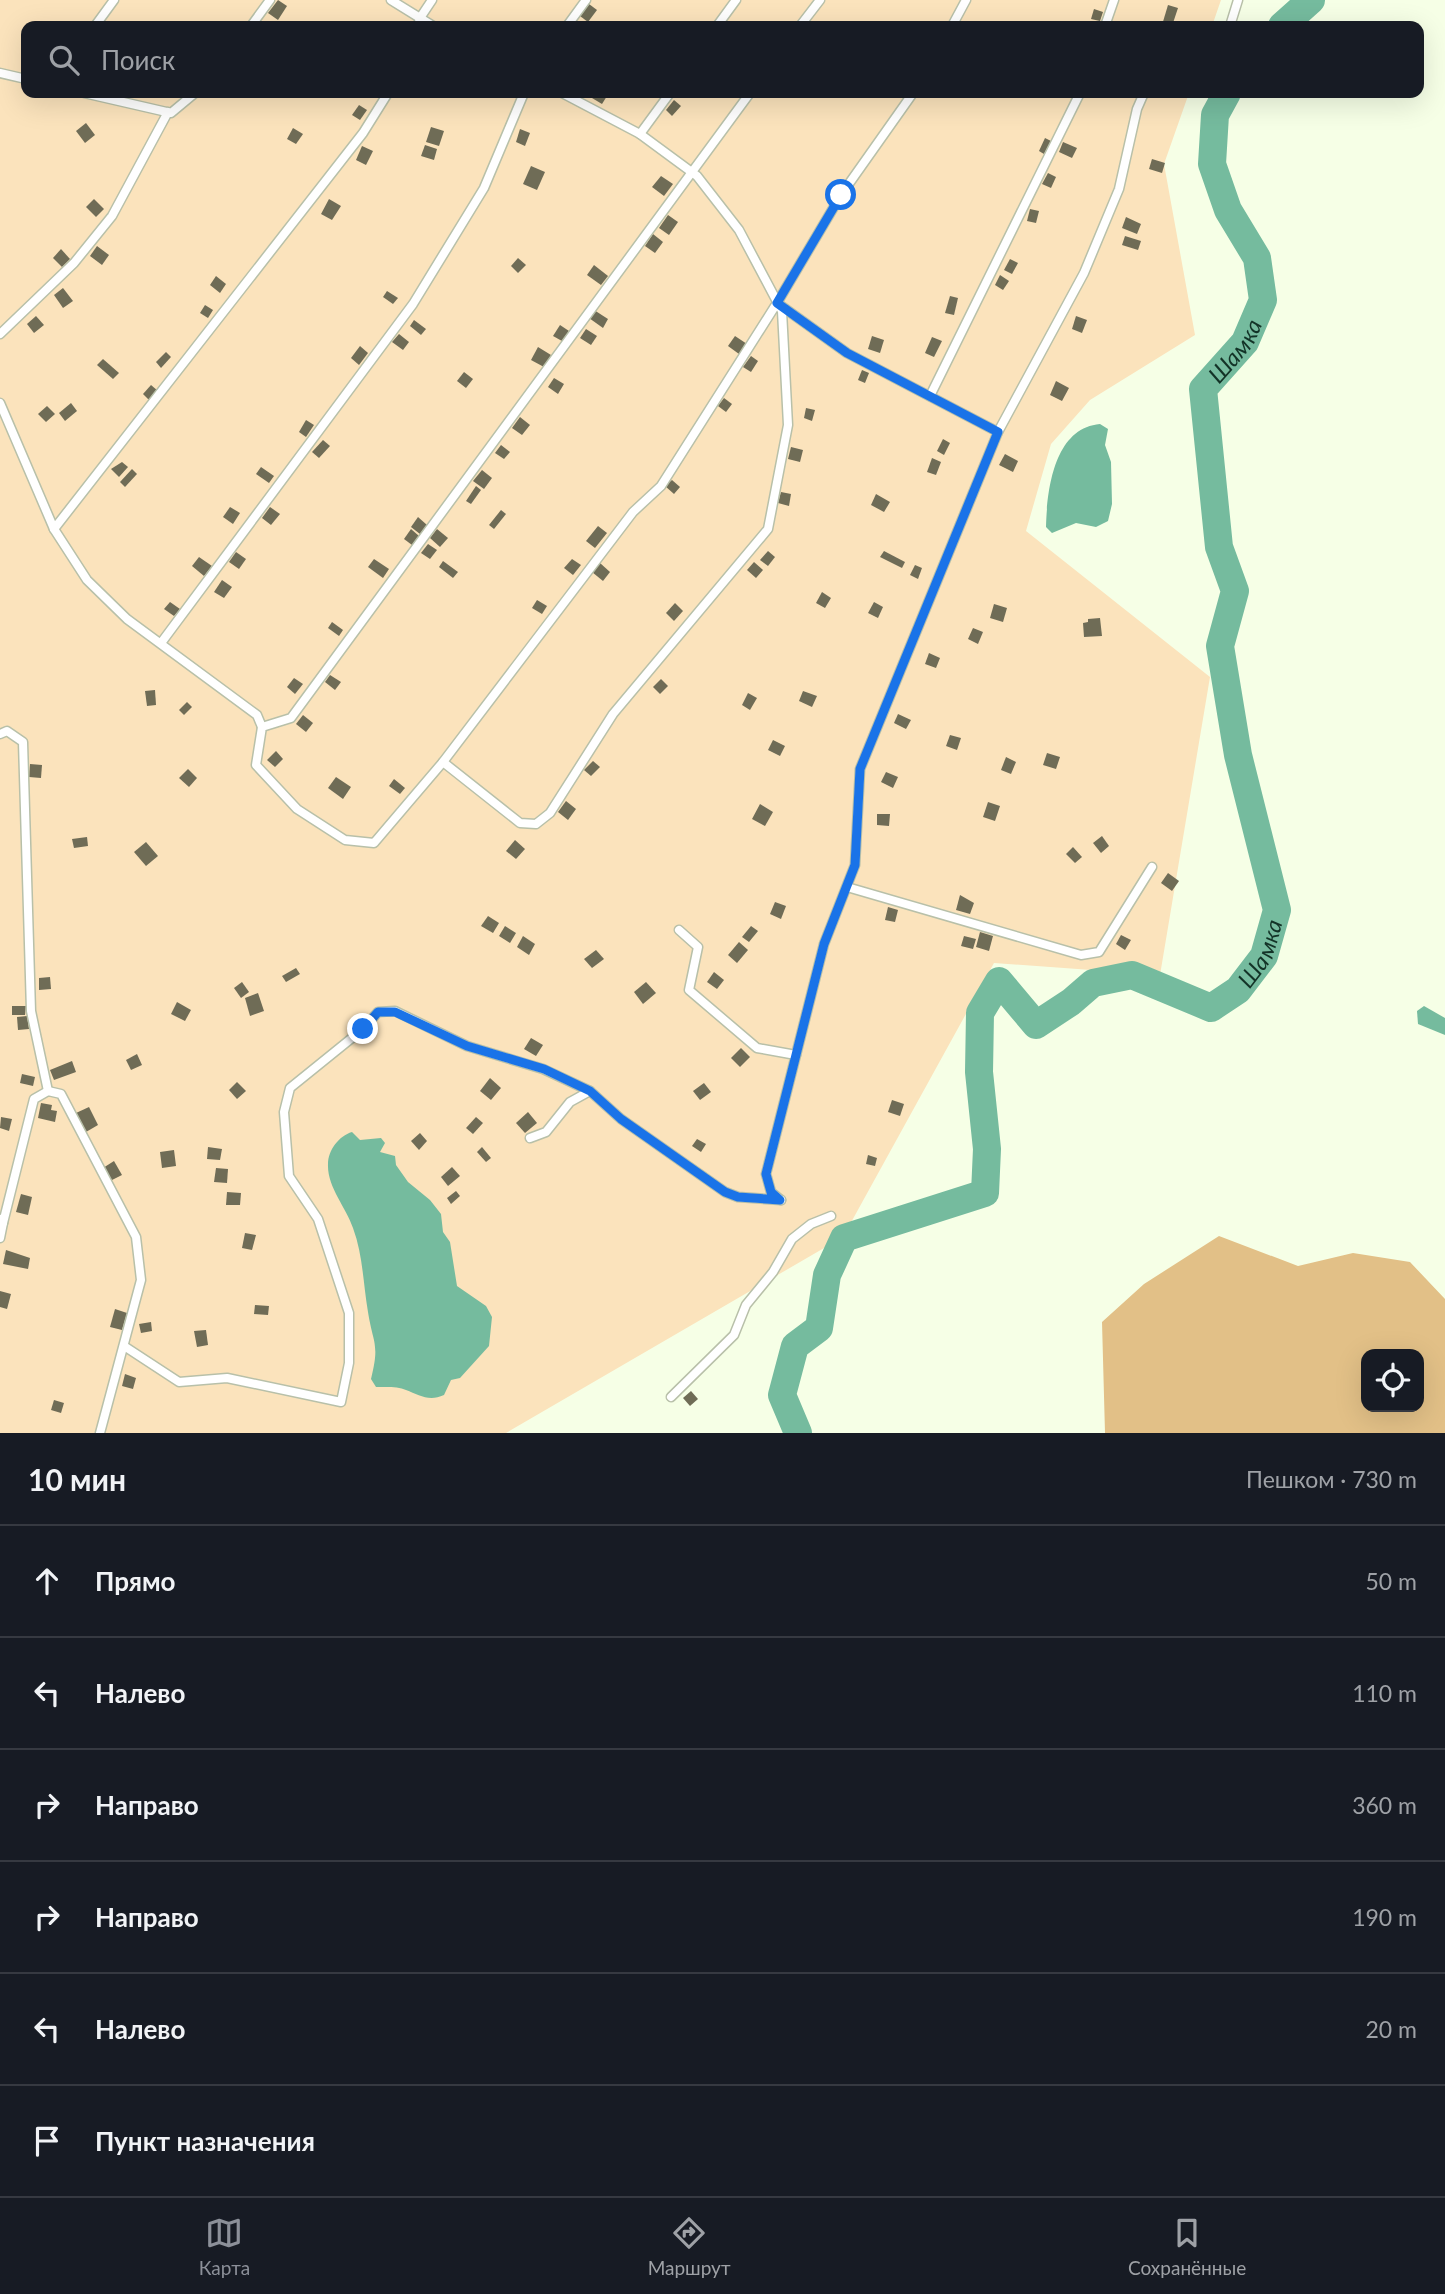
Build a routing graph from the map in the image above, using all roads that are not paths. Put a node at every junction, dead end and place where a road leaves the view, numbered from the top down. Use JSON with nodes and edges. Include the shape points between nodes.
{"nodes":[{"id":1,"x":114,"y":0,"type":"edge"},
{"id":2,"x":270,"y":0,"type":"edge"},
{"id":3,"x":391,"y":0,"type":"edge"},
{"id":4,"x":432,"y":0,"type":"edge"},
{"id":5,"x":586,"y":0,"type":"edge"},
{"id":6,"x":736,"y":0,"type":"edge"},
{"id":7,"x":820,"y":0,"type":"edge"},
{"id":8,"x":966,"y":0,"type":"edge"},
{"id":9,"x":1114,"y":0,"type":"edge"},
{"id":10,"x":1238,"y":0,"type":"edge"},
{"id":11,"x":99,"y":21,"type":"edge"},
{"id":12,"x":255,"y":21,"type":"edge"},
{"id":13,"x":418,"y":21,"type":"edge"},
{"id":14,"x":420,"y":21,"type":"edge"},
{"id":15,"x":571,"y":21,"type":"edge"},
{"id":16,"x":721,"y":21,"type":"edge"},
{"id":17,"x":804,"y":21,"type":"edge"},
{"id":18,"x":955,"y":21,"type":"edge"},
{"id":19,"x":1107,"y":21,"type":"edge"},
{"id":20,"x":1232,"y":21,"type":"edge"},
{"id":21,"x":0,"y":73,"type":"edge"},
{"id":22,"x":21,"y":78,"type":"edge"},
{"id":23,"x":105,"y":98,"type":"edge"},
{"id":24,"x":188,"y":98,"type":"edge"},
{"id":25,"x":384,"y":98,"type":"edge"},
{"id":26,"x":522,"y":98,"type":"edge"},
{"id":27,"x":572,"y":98,"type":"edge"},
{"id":28,"x":666,"y":98,"type":"edge"},
{"id":29,"x":746,"y":98,"type":"edge"},
{"id":30,"x":909,"y":98,"type":"edge"},
{"id":31,"x":1078,"y":98,"type":"edge"},
{"id":32,"x":1142,"y":98,"type":"edge"},
{"id":33,"x":168,"y":112,"type":"junction"},
{"id":34,"x":640,"y":134,"type":"junction"},
{"id":35,"x":692,"y":172,"type":"junction"},
{"id":36,"x":777,"y":303,"type":"junction"},
{"id":37,"x":0,"y":334,"type":"edge"},
{"id":38,"x":930,"y":397,"type":"junction"},
{"id":39,"x":0,"y":403,"type":"edge"},
{"id":40,"x":998,"y":432,"type":"junction"},
{"id":41,"x":54,"y":529,"type":"junction"},
{"id":42,"x":161,"y":643,"type":"junction"},
{"id":43,"x":262,"y":727,"type":"junction"},
{"id":44,"x":0,"y":734,"type":"edge"},
{"id":45,"x":443,"y":762,"type":"junction"},
{"id":46,"x":1152,"y":867,"type":"dead end"},
{"id":47,"x":846,"y":887,"type":"junction"},
{"id":48,"x":679,"y":930,"type":"dead end"},
{"id":49,"x":796,"y":1055,"type":"junction"},
{"id":50,"x":48,"y":1091,"type":"junction"},
{"id":51,"x":590,"y":1091,"type":"junction"},
{"id":52,"x":530,"y":1138,"type":"dead end"},
{"id":53,"x":831,"y":1216,"type":"dead end"},
{"id":54,"x":2,"y":1221,"type":"edge"},
{"id":55,"x":0,"y":1238,"type":"edge"},
{"id":56,"x":124,"y":1346,"type":"junction"},
{"id":57,"x":671,"y":1396,"type":"dead end"},
{"id":58,"x":100,"y":1433,"type":"edge"}],
"edges":[{"from":1,"to":11,"type":"lane"},
{"from":2,"to":12,"type":"lane"},
{"from":3,"to":13,"type":"lane"},
{"from":4,"to":14,"type":"lane"},
{"from":5,"to":15,"type":"lane"},
{"from":6,"to":16,"type":"lane"},
{"from":7,"to":17,"type":"lane"},
{"from":8,"to":18,"type":"lane"},
{"from":9,"to":19,"type":"lane"},
{"from":10,"to":20,"type":"lane"},
{"from":21,"to":22,"type":"lane"},
{"from":23,"to":33,"type":"lane"},
{"from":24,"to":33,"type":"lane"},
{"from":25,"to":41,"type":"lane","via":[[363,133]]},
{"from":26,"to":42,"type":"lane","via":[[484,188],[413,304]]},
{"from":27,"to":34,"type":"lane"},
{"from":28,"to":34,"type":"lane"},
{"from":29,"to":35,"type":"lane"},
{"from":30,"to":36,"type":"lane","via":[[841,195]]},
{"from":31,"to":38,"type":"lane"},
{"from":32,"to":40,"type":"lane","via":[[1119,189],[1084,273]]},
{"from":33,"to":37,"type":"lane","via":[[112,216],[74,263]]},
{"from":34,"to":35,"type":"lane"},
{"from":35,"to":36,"type":"lane","via":[[739,230]]},
{"from":35,"to":43,"type":"lane","via":[[291,718]]},
{"from":36,"to":38,"type":"lane","via":[[847,353]]},
{"from":36,"to":45,"type":"lane","via":[[661,486],[633,512]]},
{"from":36,"to":45,"type":"lane","via":[[782,311],[788,425],[768,529],[613,715],[550,813],[536,824],[520,823]]},
{"from":38,"to":40,"type":"lane"},
{"from":39,"to":41,"type":"lane"},
{"from":40,"to":47,"type":"lane","via":[[860,769],[855,865]]},
{"from":41,"to":42,"type":"lane","via":[[87,580],[127,619]]},
{"from":42,"to":43,"type":"lane","via":[[257,715]]},
{"from":43,"to":45,"type":"lane","via":[[256,765],[298,809],[345,841],[374,842]]},
{"from":44,"to":50,"type":"lane","via":[[8,731],[23,742],[31,1011]]},
{"from":46,"to":47,"type":"lane","via":[[1099,952],[1081,955]]},
{"from":47,"to":49,"type":"lane","via":[[824,944]]},
{"from":48,"to":49,"type":"lane","via":[[698,947],[689,990],[757,1048]]},
{"from":49,"to":51,"type":"lane","via":[[766,1174],[771,1192],[780,1200],[725,1192],[621,1119]]},
{"from":50,"to":54,"type":"lane","via":[[34,1099]]},
{"from":50,"to":56,"type":"lane","via":[[61,1094],[136,1237],[141,1280]]},
{"from":51,"to":52,"type":"lane","via":[[570,1102],[546,1132]]},
{"from":51,"to":56,"type":"lane","via":[[544,1069],[467,1046],[395,1012],[378,1012],[289,1088],[284,1112],[289,1176],[318,1219],[349,1313],[349,1363],[341,1402],[227,1378],[179,1382]]},
{"from":53,"to":57,"type":"lane","via":[[792,1239],[746,1305],[734,1335]]},
{"from":54,"to":55,"type":"lane"},
{"from":56,"to":58,"type":"lane"}]}
